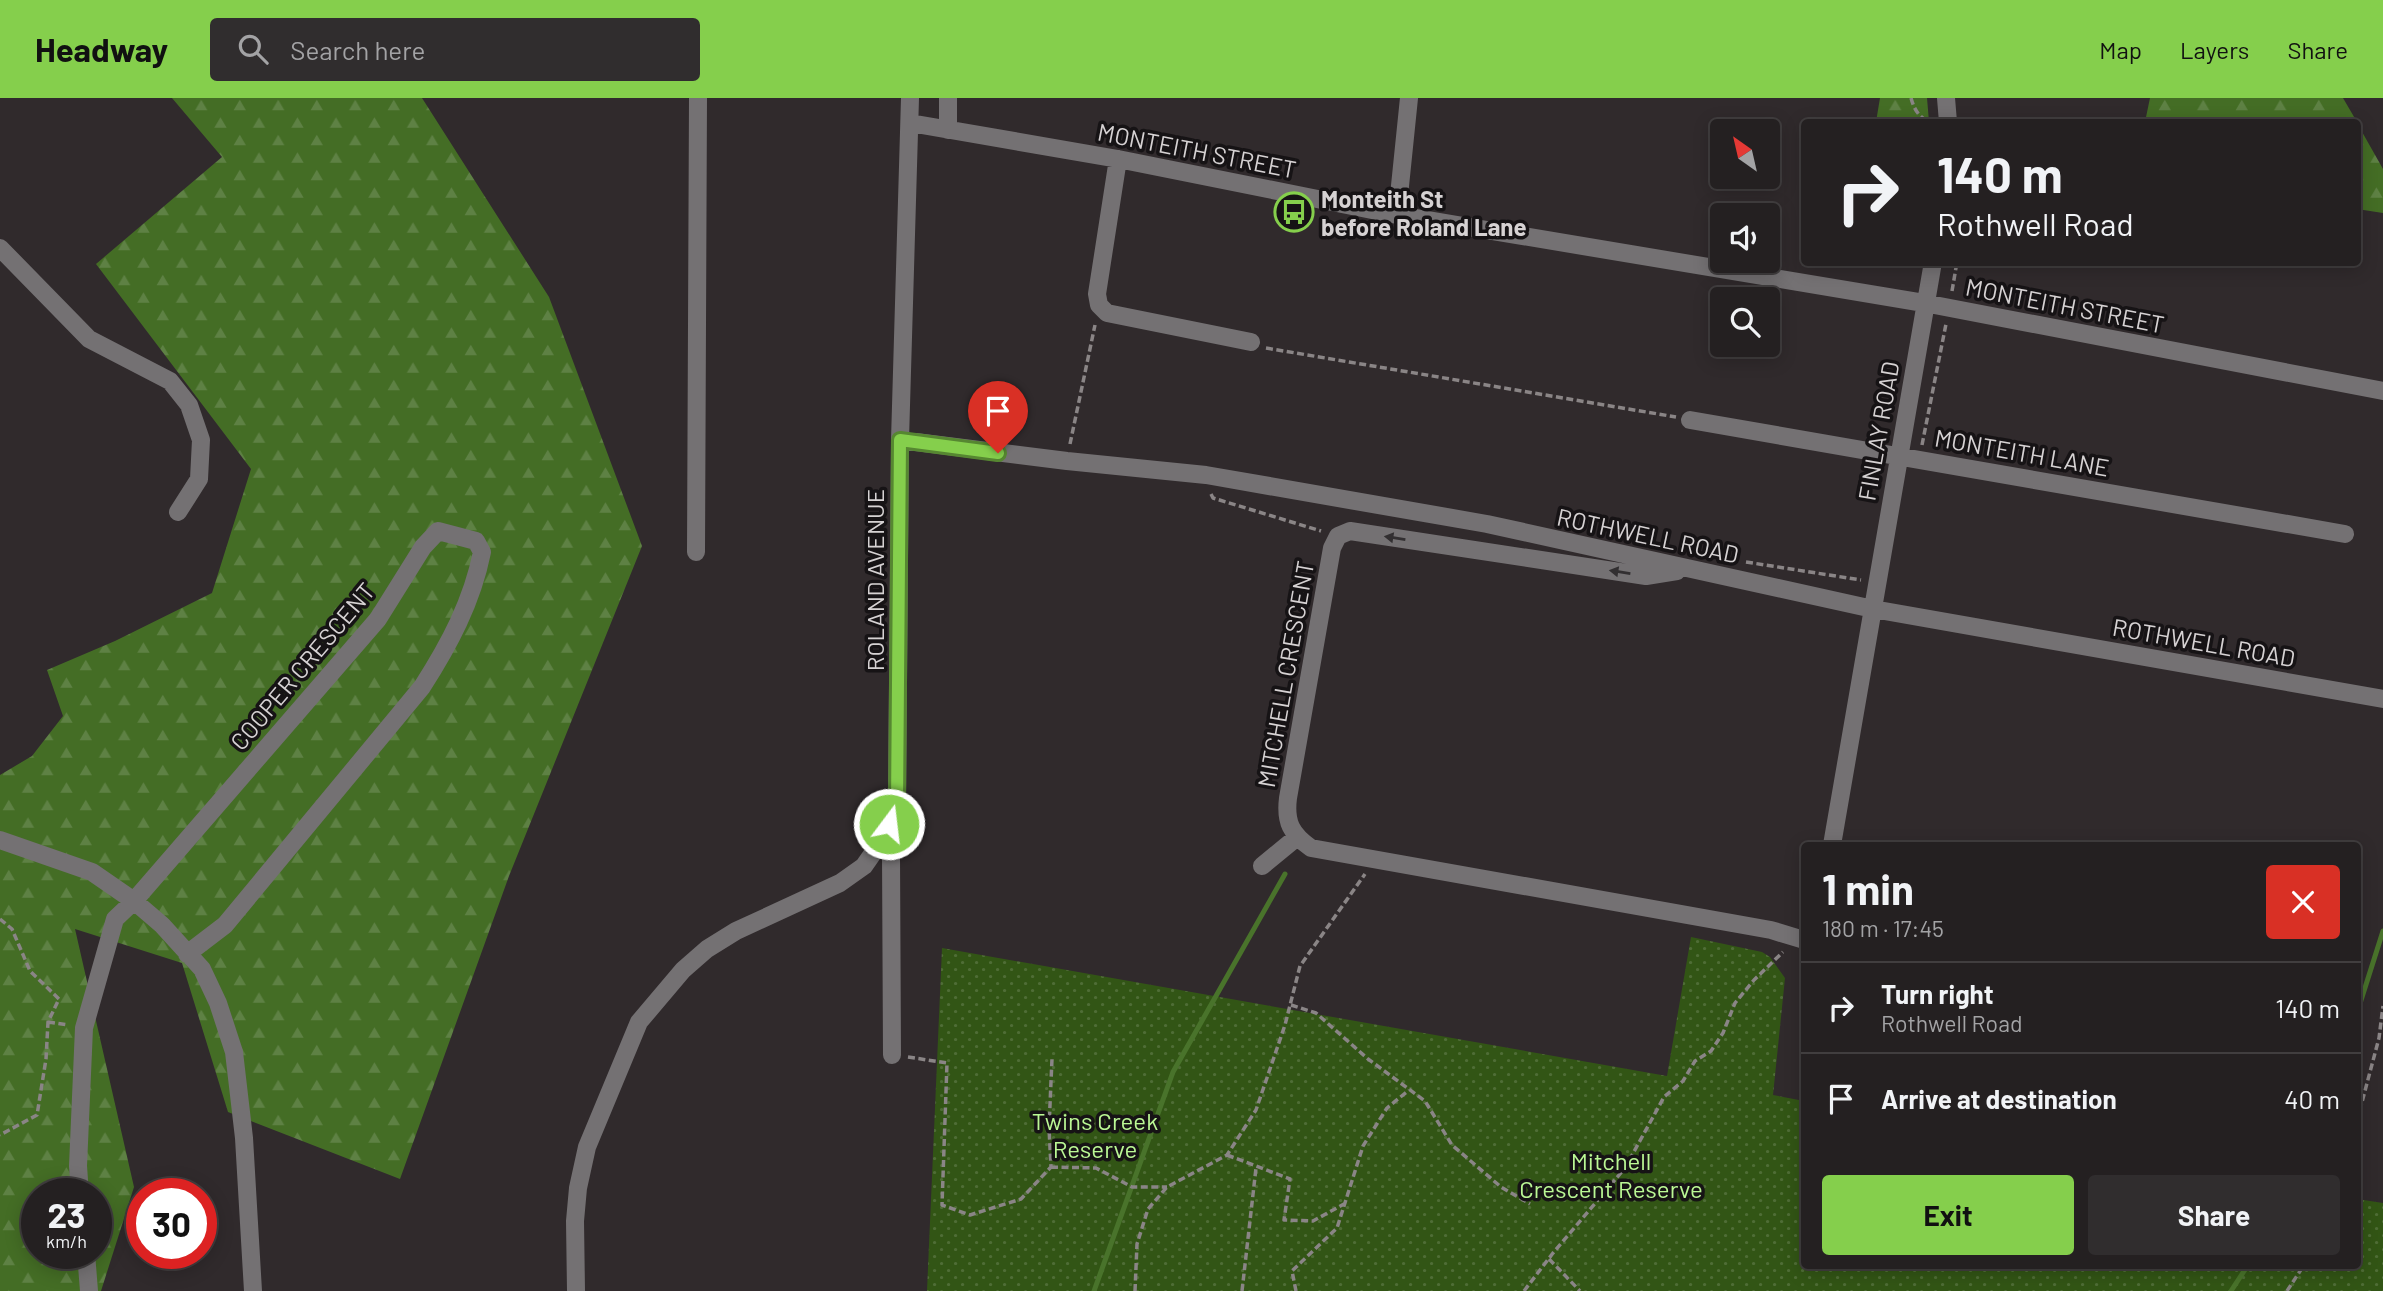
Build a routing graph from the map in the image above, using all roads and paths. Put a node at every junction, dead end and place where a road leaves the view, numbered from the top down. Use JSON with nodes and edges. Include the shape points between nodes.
{"nodes":[{"id":1,"x":698,"y":98,"type":"edge"},
{"id":2,"x":910,"y":98,"type":"edge"},
{"id":3,"x":948,"y":98,"type":"edge"},
{"id":4,"x":1409,"y":98,"type":"edge"},
{"id":5,"x":1911,"y":98,"type":"edge"},
{"id":6,"x":1947,"y":98,"type":"edge"},
{"id":7,"x":1923,"y":119,"type":"edge"},
{"id":8,"x":1948,"y":119,"type":"edge"},
{"id":9,"x":910,"y":123,"type":"junction"},
{"id":10,"x":948,"y":130,"type":"junction"},
{"id":11,"x":1118,"y":159,"type":"junction"},
{"id":12,"x":1397,"y":215,"type":"junction"},
{"id":13,"x":0,"y":248,"type":"edge"},
{"id":14,"x":1932,"y":266,"type":"edge"},
{"id":15,"x":1956,"y":266,"type":"edge"},
{"id":16,"x":1951,"y":293,"type":"dead end"},
{"id":17,"x":1924,"y":303,"type":"junction"},
{"id":18,"x":1099,"y":306,"type":"junction"},
{"id":19,"x":1251,"y":342,"type":"joint"},
{"id":20,"x":2383,"y":391,"type":"edge"},
{"id":21,"x":1690,"y":420,"type":"joint"},
{"id":22,"x":900,"y":440,"type":"junction"},
{"id":23,"x":1898,"y":456,"type":"junction"},
{"id":24,"x":1067,"y":461,"type":"junction"},
{"id":25,"x":1213,"y":498,"type":"dead end"},
{"id":26,"x":178,"y":512,"type":"dead end"},
{"id":27,"x":2345,"y":534,"type":"dead end"},
{"id":28,"x":1338,"y":536,"type":"junction"},
{"id":29,"x":696,"y":551,"type":"dead end"},
{"id":30,"x":1688,"y":569,"type":"junction"},
{"id":31,"x":1873,"y":609,"type":"junction"},
{"id":32,"x":2383,"y":699,"type":"edge"},
{"id":33,"x":1296,"y":838,"type":"junction"},
{"id":34,"x":0,"y":840,"type":"edge"},
{"id":35,"x":1833,"y":842,"type":"edge"},
{"id":36,"x":880,"y":843,"type":"junction"},
{"id":37,"x":1376,"y":860,"type":"junction"},
{"id":38,"x":1262,"y":866,"type":"dead end"},
{"id":39,"x":134,"y":901,"type":"junction"},
{"id":40,"x":0,"y":919,"type":"edge"},
{"id":41,"x":1801,"y":939,"type":"edge"},
{"id":42,"x":187,"y":954,"type":"junction"},
{"id":43,"x":1290,"y":1005,"type":"junction"},
{"id":44,"x":2383,"y":1006,"type":"edge"},
{"id":45,"x":892,"y":1055,"type":"joint"},
{"id":46,"x":1052,"y":1059,"type":"dead end"},
{"id":47,"x":1409,"y":1090,"type":"junction"},
{"id":48,"x":2361,"y":1106,"type":"edge"},
{"id":49,"x":0,"y":1135,"type":"edge"},
{"id":50,"x":1227,"y":1155,"type":"junction"},
{"id":51,"x":1051,"y":1167,"type":"junction"},
{"id":52,"x":1256,"y":1168,"type":"junction"},
{"id":53,"x":79,"y":1178,"type":"edge"},
{"id":54,"x":1167,"y":1186,"type":"junction"},
{"id":55,"x":1345,"y":1204,"type":"junction"},
{"id":56,"x":1530,"y":1204,"type":"dead end"},
{"id":57,"x":1549,"y":1259,"type":"junction"},
{"id":58,"x":87,"y":1269,"type":"edge"},
{"id":59,"x":2301,"y":1269,"type":"edge"},
{"id":60,"x":89,"y":1291,"type":"edge"},
{"id":61,"x":253,"y":1291,"type":"edge"},
{"id":62,"x":576,"y":1291,"type":"edge"},
{"id":63,"x":1135,"y":1291,"type":"edge"},
{"id":64,"x":1242,"y":1291,"type":"edge"},
{"id":65,"x":1296,"y":1291,"type":"edge"},
{"id":66,"x":1524,"y":1291,"type":"edge"},
{"id":67,"x":1580,"y":1291,"type":"edge"},
{"id":68,"x":2287,"y":1291,"type":"edge"}],
"edges":[{"from":1,"to":29,"type":"street"},
{"from":2,"to":9,"type":"street","name":"ROLAND AVENUE"},
{"from":3,"to":10,"type":"street"},
{"from":4,"to":12,"type":"street"},
{"from":5,"to":7,"type":"path"},
{"from":6,"to":8,"type":"street"},
{"from":9,"to":10,"type":"street","name":"MONTEITH STREET"},
{"from":9,"to":22,"type":"street","name":"ROLAND AVENUE"},
{"from":10,"to":11,"type":"street","name":"MONTEITH STREET"},
{"from":11,"to":12,"type":"street","name":"MONTEITH STREET"},
{"from":11,"to":18,"type":"street"},
{"from":12,"to":17,"type":"street","name":"MONTEITH STREET"},
{"from":13,"to":26,"type":"street","via":[[89,340],[170,381],[189,405],[201,440],[199,479]]},
{"from":14,"to":17,"type":"street","name":"FINLAY ROAD"},
{"from":15,"to":16,"type":"path"},
{"from":17,"to":20,"type":"street","name":"MONTEITH STREET"},
{"from":17,"to":23,"type":"street","name":"FINLAY ROAD"},
{"from":18,"to":19,"type":"street","via":[[1107,313]]},
{"from":18,"to":24,"type":"path"},
{"from":19,"to":21,"type":"path"},
{"from":21,"to":23,"type":"street","name":"MONTEITH LANE"},
{"from":22,"to":24,"type":"street","name":"ROTHWELL ROAD"},
{"from":22,"to":36,"type":"street","name":"ROLAND AVENUE","via":[[897,805]]},
{"from":23,"to":27,"type":"street","name":"MONTEITH LANE"},
{"from":23,"to":31,"type":"street","name":"FINLAY ROAD"},
{"from":24,"to":30,"type":"street","name":"ROTHWELL ROAD","via":[[1206,475],[1487,524]]},
{"from":25,"to":28,"type":"path"},
{"from":30,"to":28,"type":"street","name":"MITCHELL CRESCENT","one_way":true,"via":[[1646,576],[1350,531]]},
{"from":28,"to":33,"type":"street","name":"MITCHELL CRESCENT","via":[[1332,548],[1286,810]]},
{"from":30,"to":31,"type":"street","name":"ROTHWELL ROAD"},
{"from":31,"to":32,"type":"street","name":"ROTHWELL ROAD"},
{"from":31,"to":35,"type":"street"},
{"from":33,"to":37,"type":"street","via":[[1311,848]]},
{"from":33,"to":38,"type":"street"},
{"from":34,"to":39,"type":"street","via":[[92,872]]},
{"from":36,"to":45,"type":"street","via":[[891,855]]},
{"from":36,"to":62,"type":"street","name":"ROLAND AVENUE","via":[[864,866],[840,883],[707,949],[639,1022],[587,1147],[575,1221]]},
{"from":37,"to":41,"type":"street"},
{"from":37,"to":43,"type":"path","via":[[1300,966]]},
{"from":39,"to":42,"type":"street"},
{"from":39,"to":42,"type":"street","name":"COOPER CRESCENT","via":[[378,619],[438,531],[476,541],[482,552],[476,584],[446,650],[422,687],[225,925]]},
{"from":39,"to":53,"type":"street","via":[[115,919],[84,1028]]},
{"from":40,"to":49,"type":"path","via":[[12,929],[30,971],[59,999],[48,1022],[37,1115]]},
{"from":41,"to":57,"type":"path","via":[[1735,1003],[1711,1051],[1695,1061],[1683,1081],[1664,1097],[1625,1168]]},
{"from":42,"to":61,"type":"street","via":[[202,969],[234,1052]]},
{"from":43,"to":47,"type":"path","via":[[1316,1013]]},
{"from":43,"to":50,"type":"path","via":[[1256,1110]]},
{"from":44,"to":48,"type":"path"},
{"from":45,"to":51,"type":"path","via":[[947,1063],[942,1206],[970,1215],[1021,1199]]},
{"from":46,"to":51,"type":"path"},
{"from":47,"to":55,"type":"path","via":[[1387,1108],[1363,1146]]},
{"from":47,"to":56,"type":"path","via":[[1425,1101],[1452,1145],[1501,1187]]},
{"from":50,"to":52,"type":"path"},
{"from":50,"to":54,"type":"path"},
{"from":51,"to":54,"type":"path","via":[[1096,1168],[1132,1187]]},
{"from":52,"to":55,"type":"path","via":[[1290,1179],[1284,1220],[1313,1221]]},
{"from":52,"to":64,"type":"path"},
{"from":54,"to":63,"type":"path","via":[[1148,1209],[1140,1232]]},
{"from":55,"to":65,"type":"path","via":[[1337,1228],[1292,1271]]},
{"from":57,"to":66,"type":"path"},
{"from":57,"to":67,"type":"path"},
{"from":58,"to":60,"type":"street"},
{"from":59,"to":68,"type":"path"}]}
